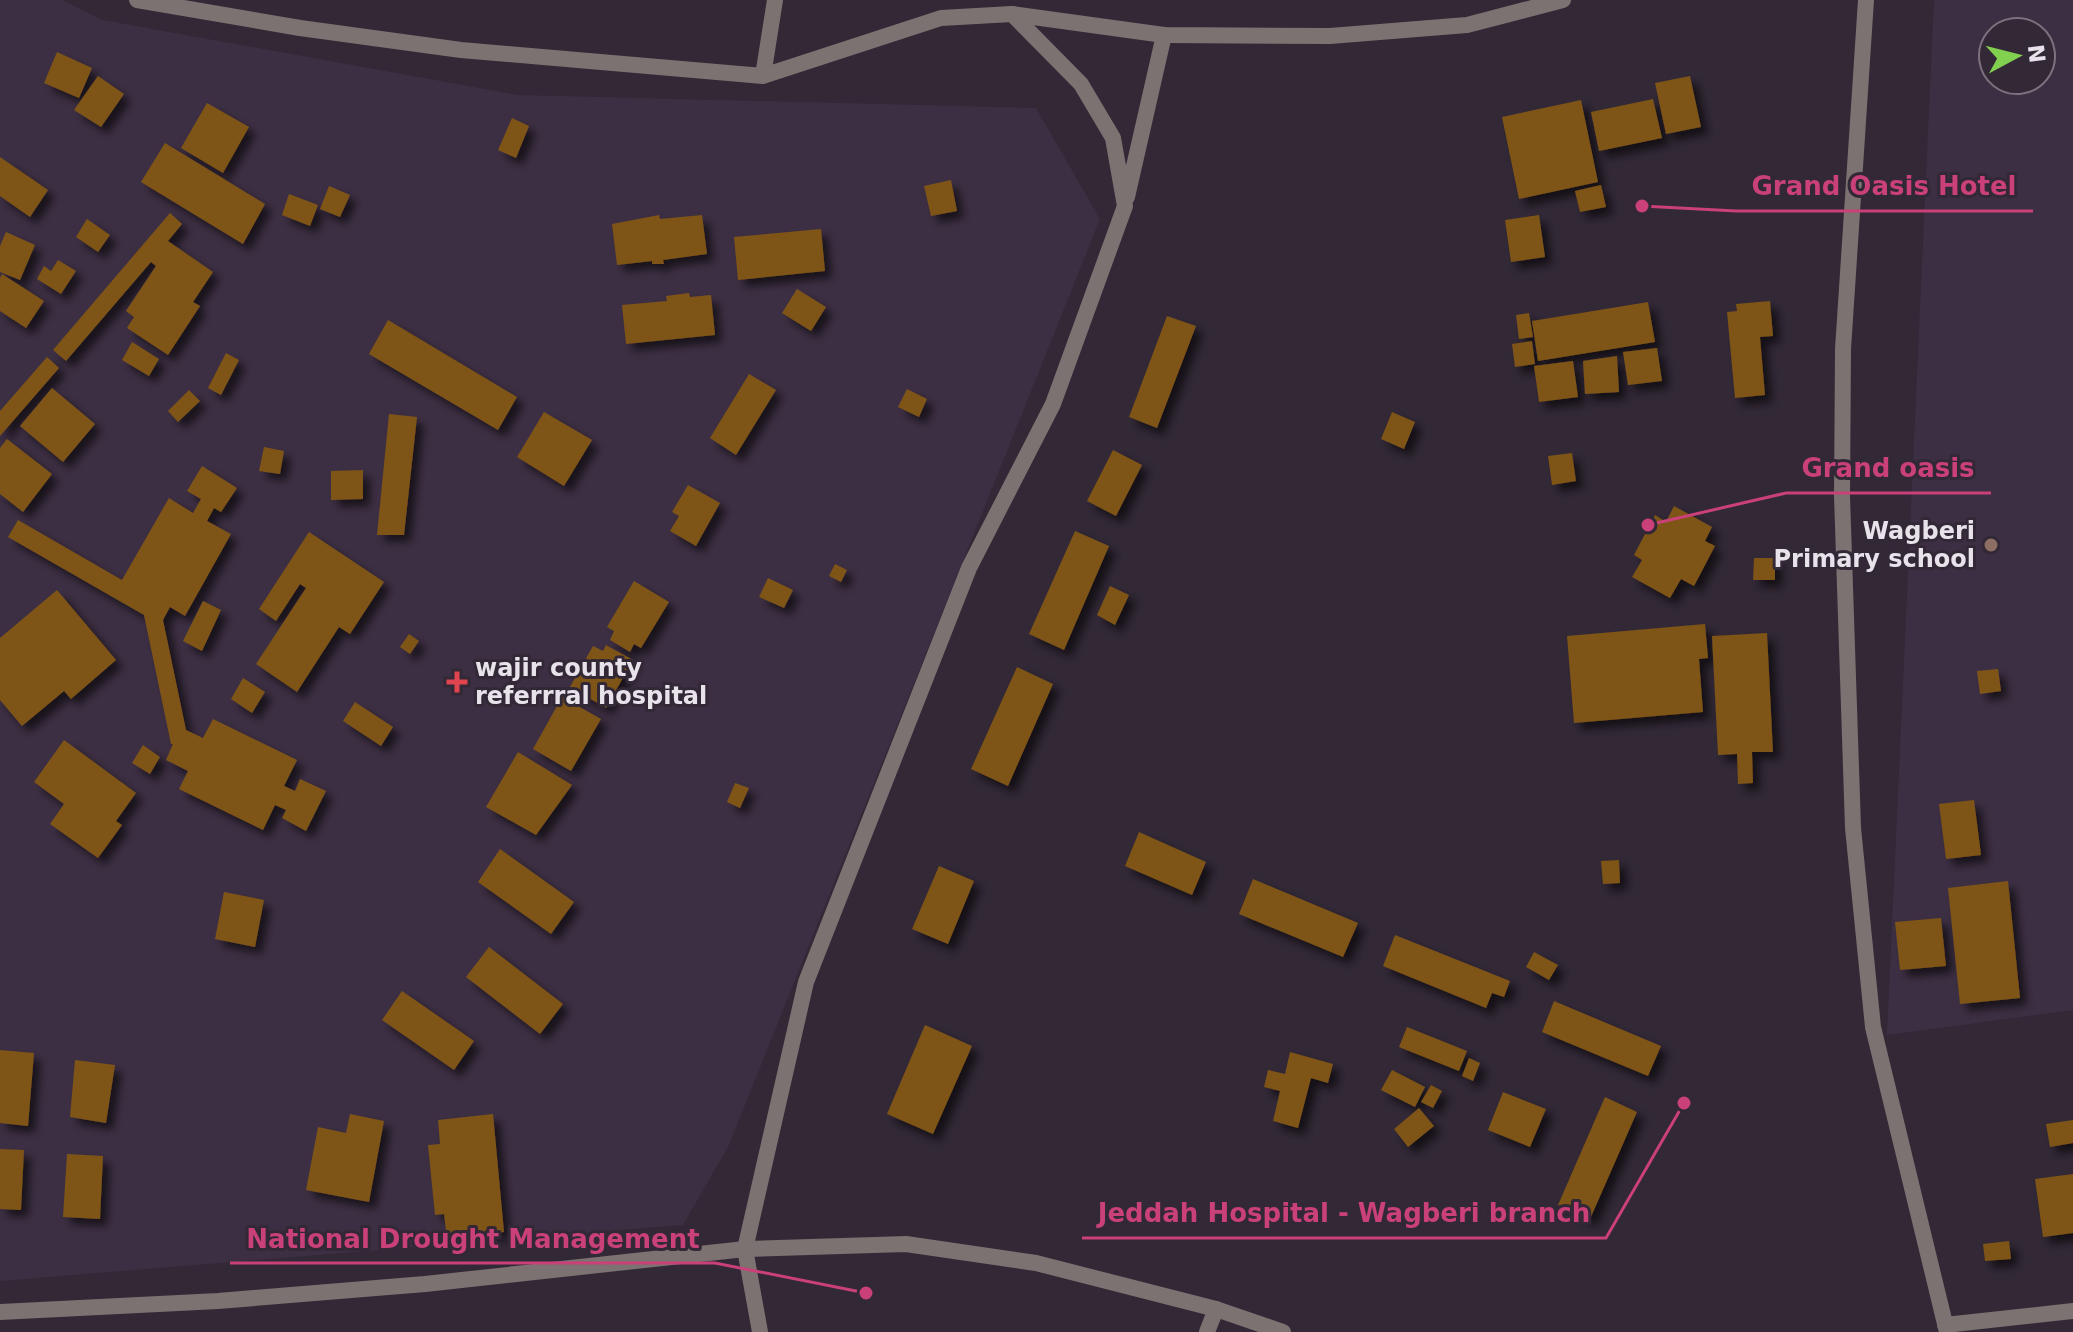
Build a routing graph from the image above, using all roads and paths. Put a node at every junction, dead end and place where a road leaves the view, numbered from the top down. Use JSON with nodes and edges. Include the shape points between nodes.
{"nodes":[{"id":1,"x":137,"y":0,"type":"edge"},
{"id":2,"x":775,"y":0,"type":"edge"},
{"id":3,"x":1563,"y":0,"type":"edge"},
{"id":4,"x":1866,"y":0,"type":"edge"},
{"id":5,"x":1012,"y":14,"type":"junction"},
{"id":6,"x":1164,"y":35,"type":"junction"},
{"id":7,"x":763,"y":76,"type":"junction"},
{"id":8,"x":1125,"y":206,"type":"junction"},
{"id":9,"x":745,"y":1249,"type":"junction"},
{"id":10,"x":1216,"y":1309,"type":"junction"},
{"id":11,"x":2073,"y":1311,"type":"edge"},
{"id":12,"x":0,"y":1312,"type":"edge"},
{"id":13,"x":1946,"y":1328,"type":"edge"},
{"id":14,"x":760,"y":1332,"type":"edge"},
{"id":15,"x":1207,"y":1332,"type":"edge"},
{"id":16,"x":1283,"y":1332,"type":"edge"}],
"edges":[{"from":1,"to":7,"type":"street","via":[[461,50]]},
{"from":2,"to":7,"type":"street"},
{"from":3,"to":6,"type":"street","via":[[1467,25],[1330,36]]},
{"from":4,"to":13,"type":"street","via":[[1843,349],[1842,496],[1853,828],[1873,1027]]},
{"from":5,"to":6,"type":"street"},
{"from":5,"to":7,"type":"street","via":[[941,18]]},
{"from":5,"to":8,"type":"street","via":[[1081,84],[1113,138]]},
{"from":6,"to":8,"type":"street"},
{"from":8,"to":9,"type":"street","via":[[1053,404],[969,568],[806,982]]},
{"from":9,"to":10,"type":"street","via":[[906,1244],[1036,1263]]},
{"from":9,"to":12,"type":"street","via":[[425,1284]]},
{"from":9,"to":14,"type":"street"},
{"from":10,"to":15,"type":"street"},
{"from":10,"to":16,"type":"street"},
{"from":11,"to":13,"type":"street"}]}
